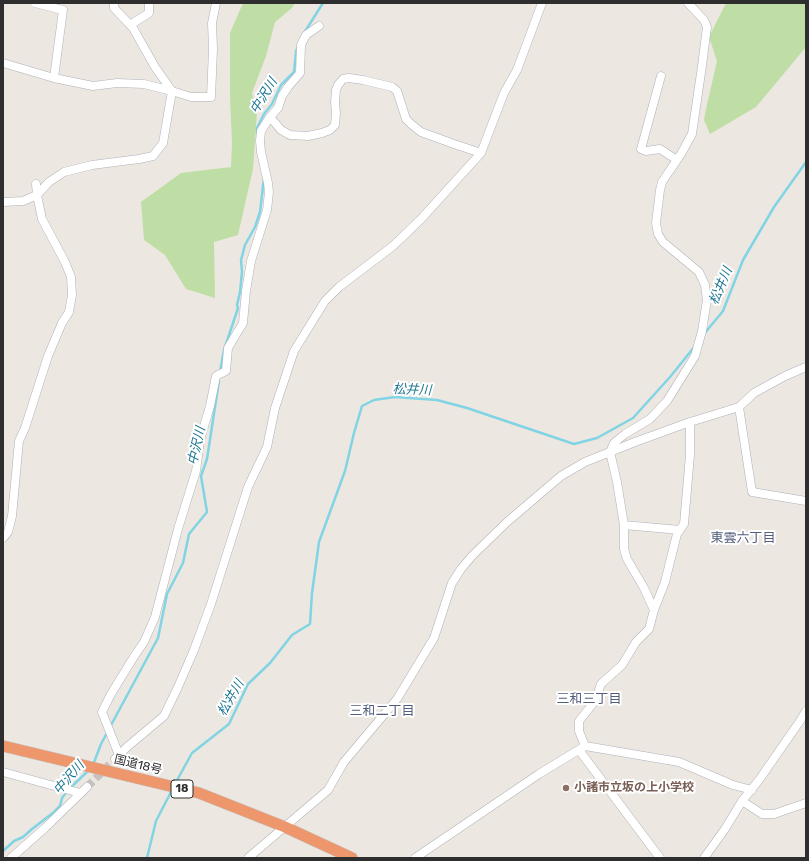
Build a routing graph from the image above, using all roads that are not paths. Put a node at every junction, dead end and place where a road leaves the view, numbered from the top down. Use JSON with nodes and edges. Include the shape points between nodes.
{"nodes":[{"id":1,"x":35,"y":3,"type":"edge"},
{"id":2,"x":114,"y":3,"type":"edge"},
{"id":3,"x":149,"y":3,"type":"edge"},
{"id":4,"x":216,"y":3,"type":"edge"},
{"id":5,"x":542,"y":3,"type":"edge"},
{"id":6,"x":688,"y":3,"type":"edge"},
{"id":7,"x":130,"y":25,"type":"junction"},
{"id":8,"x":319,"y":26,"type":"dead end"},
{"id":9,"x":3,"y":63,"type":"edge"},
{"id":10,"x":661,"y":76,"type":"dead end"},
{"id":11,"x":54,"y":78,"type":"junction"},
{"id":12,"x":172,"y":91,"type":"junction"},
{"id":13,"x":270,"y":116,"type":"junction"},
{"id":14,"x":481,"y":153,"type":"junction"},
{"id":15,"x":677,"y":160,"type":"junction"},
{"id":16,"x":36,"y":184,"type":"dead end"},
{"id":17,"x":37,"y":195,"type":"junction"},
{"id":18,"x":3,"y":202,"type":"edge"},
{"id":19,"x":806,"y":367,"type":"edge"},
{"id":20,"x":739,"y":407,"type":"junction"},
{"id":21,"x":690,"y":422,"type":"junction"},
{"id":22,"x":610,"y":452,"type":"junction"},
{"id":23,"x":806,"y":501,"type":"edge"},
{"id":24,"x":624,"y":525,"type":"junction"},
{"id":25,"x":680,"y":530,"type":"junction"},
{"id":26,"x":3,"y":538,"type":"edge"},
{"id":27,"x":654,"y":610,"type":"junction"},
{"id":28,"x":806,"y":711,"type":"edge"},
{"id":29,"x":3,"y":746,"type":"edge"},
{"id":30,"x":582,"y":748,"type":"junction"},
{"id":31,"x":3,"y":772,"type":"edge"},
{"id":32,"x":86,"y":788,"type":"tunnel mouth"},
{"id":33,"x":752,"y":790,"type":"junction"},
{"id":34,"x":76,"y":792,"type":"junction"},
{"id":35,"x":742,"y":801,"type":"junction"},
{"id":36,"x":806,"y":802,"type":"edge"},
{"id":37,"x":285,"y":827,"type":"junction"},
{"id":38,"x":11,"y":858,"type":"edge"},
{"id":39,"x":248,"y":858,"type":"edge"},
{"id":40,"x":352,"y":858,"type":"edge"},
{"id":41,"x":415,"y":858,"type":"edge"},
{"id":42,"x":660,"y":858,"type":"edge"},
{"id":43,"x":704,"y":858,"type":"edge"}],
"edges":[{"from":1,"to":11,"type":"street","via":[[63,10]]},
{"from":2,"to":7,"type":"street","via":[[114,8]]},
{"from":3,"to":7,"type":"street","via":[[149,13]]},
{"from":4,"to":12,"type":"street","via":[[212,23],[214,49],[211,98],[191,97]]},
{"from":5,"to":14,"type":"street","via":[[517,70],[504,93]]},
{"from":6,"to":15,"type":"street","via":[[707,27],[692,134]]},
{"from":7,"to":12,"type":"street"},
{"from":8,"to":13,"type":"street","via":[[306,35],[301,45],[300,73]]},
{"from":9,"to":11,"type":"street"},
{"from":10,"to":15,"type":"street","via":[[641,149],[660,149]]},
{"from":11,"to":12,"type":"street","via":[[93,86],[117,83],[144,84]]},
{"from":12,"to":17,"type":"street","via":[[163,143],[153,156],[64,172],[49,182]]},
{"from":13,"to":14,"type":"street","via":[[280,130],[290,135],[308,136],[330,130],[335,125],[338,85],[344,79],[363,80],[392,87],[397,91],[406,119],[421,132]]},
{"from":13,"to":14,"type":"street","via":[[260,141],[269,192],[267,210],[251,261],[243,323],[228,348],[226,371],[216,376],[200,440],[196,471],[155,616],[144,642],[102,712],[117,757],[164,716],[178,687],[211,604],[248,487],[267,448],[275,408],[294,351],[325,301],[339,287],[393,246]]},
{"from":15,"to":22,"type":"street","via":[[662,182],[656,223],[663,242],[699,272],[705,285],[707,300],[702,331],[695,356],[667,401],[650,419],[614,443]]},
{"from":16,"to":17,"type":"street"},
{"from":17,"to":18,"type":"street","via":[[24,201]]},
{"from":17,"to":26,"type":"street","via":[[42,219],[71,277],[72,295],[69,312],[48,356],[26,428],[19,441],[12,516],[8,532]]},
{"from":19,"to":20,"type":"street","via":[[754,393]]},
{"from":20,"to":21,"type":"street"},
{"from":20,"to":23,"type":"street","via":[[752,492]]},
{"from":21,"to":22,"type":"street"},
{"from":21,"to":25,"type":"street","via":[[684,524]]},
{"from":22,"to":24,"type":"street"},
{"from":22,"to":37,"type":"street","via":[[585,462],[561,476],[472,556],[452,583],[434,638],[397,699],[344,762],[328,790]]},
{"from":24,"to":25,"type":"street"},
{"from":24,"to":27,"type":"street","via":[[624,549],[627,559]]},
{"from":25,"to":27,"type":"street"},
{"from":27,"to":30,"type":"street","via":[[649,629],[636,642],[622,665],[601,684],[595,701],[579,721]]},
{"from":28,"to":33,"type":"street"},
{"from":29,"to":37,"type":"highway","name":"国道18号","number":"18","via":[[199,793]]},
{"from":30,"to":33,"type":"street","via":[[679,762],[733,785]]},
{"from":30,"to":41,"type":"street"},
{"from":30,"to":42,"type":"street"},
{"from":31,"to":34,"type":"street"},
{"from":32,"to":34,"type":"street"},
{"from":33,"to":35,"type":"street"},
{"from":34,"to":38,"type":"street","via":[[46,827]]},
{"from":35,"to":36,"type":"street","via":[[762,814],[774,814]]},
{"from":35,"to":43,"type":"street"},
{"from":37,"to":39,"type":"street"},
{"from":37,"to":40,"type":"highway","name":"国道18号","number":"18"}]}
